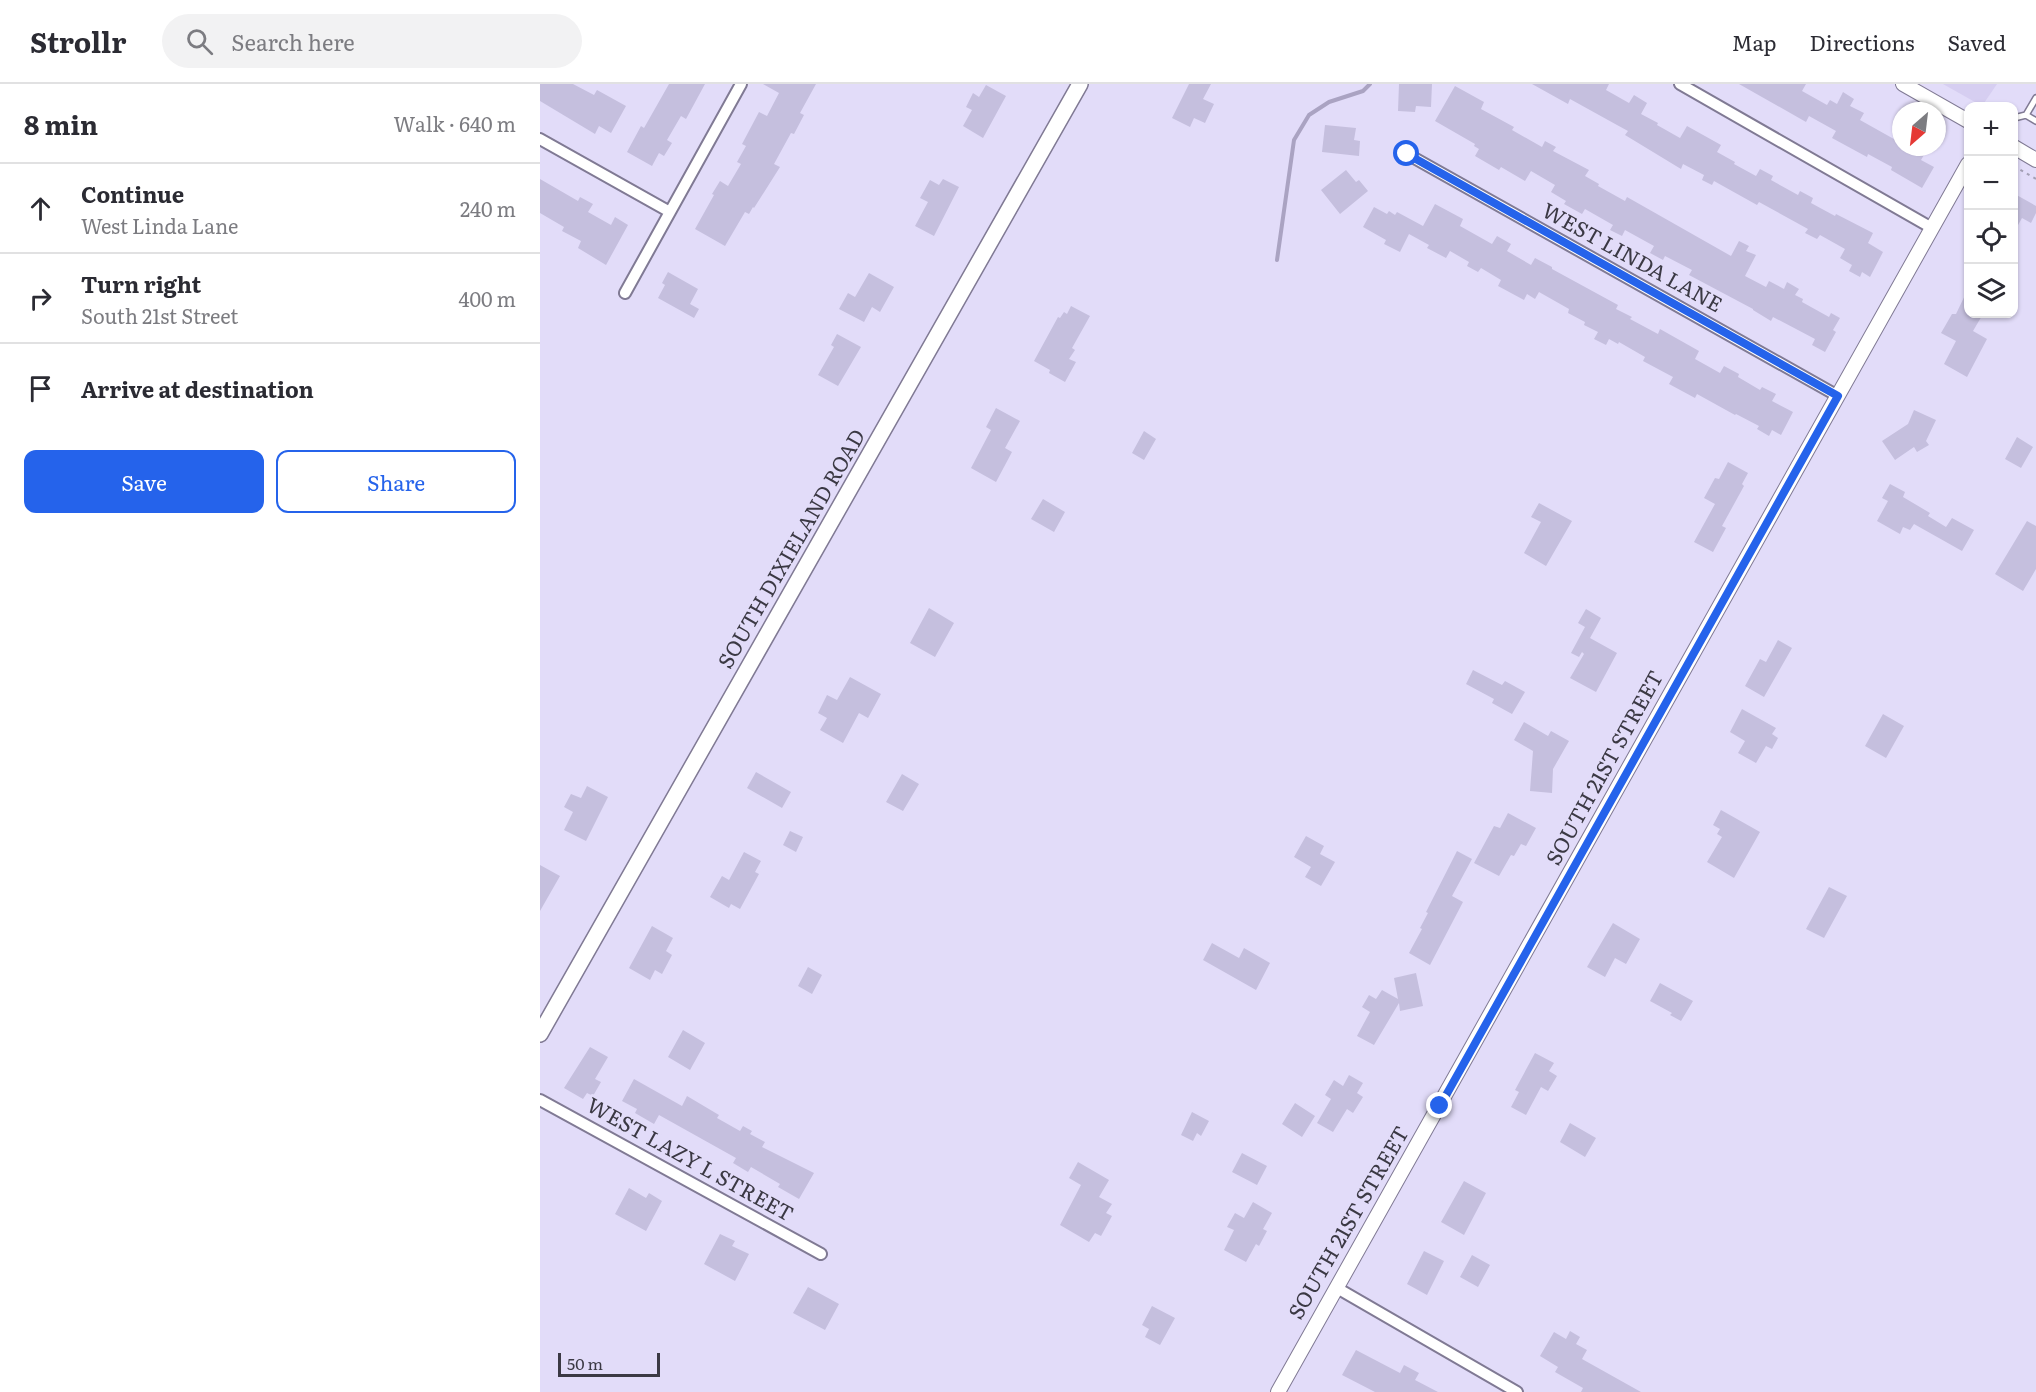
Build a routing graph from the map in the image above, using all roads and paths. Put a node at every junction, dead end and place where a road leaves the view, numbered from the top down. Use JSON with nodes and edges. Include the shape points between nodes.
{"nodes":[{"id":1,"x":741,"y":84,"type":"edge"},
{"id":2,"x":1080,"y":84,"type":"edge"},
{"id":3,"x":1680,"y":84,"type":"edge"},
{"id":4,"x":1903,"y":84,"type":"edge"},
{"id":5,"x":2036,"y":98,"type":"edge"},
{"id":6,"x":2026,"y":116,"type":"junction"},
{"id":7,"x":2018,"y":117,"type":"edge"},
{"id":8,"x":1964,"y":119,"type":"edge"},
{"id":9,"x":2036,"y":121,"type":"edge"},
{"id":10,"x":540,"y":139,"type":"edge"},
{"id":11,"x":2018,"y":150,"type":"edge"},
{"id":12,"x":1407,"y":154,"type":"dead end"},
{"id":13,"x":2036,"y":160,"type":"edge"},
{"id":14,"x":2018,"y":169,"type":"edge"},
{"id":15,"x":1964,"y":171,"type":"edge"},
{"id":16,"x":2036,"y":179,"type":"edge"},
{"id":17,"x":670,"y":212,"type":"junction"},
{"id":18,"x":1932,"y":228,"type":"junction"},
{"id":19,"x":625,"y":293,"type":"dead end"},
{"id":20,"x":1838,"y":396,"type":"junction"},
{"id":21,"x":540,"y":1034,"type":"edge"},
{"id":22,"x":540,"y":1100,"type":"edge"},
{"id":23,"x":821,"y":1254,"type":"dead end"},
{"id":24,"x":1337,"y":1288,"type":"junction"},
{"id":25,"x":1278,"y":1392,"type":"edge"},
{"id":26,"x":1517,"y":1392,"type":"edge"}],
"edges":[{"from":1,"to":17,"type":"street"},
{"from":2,"to":21,"type":"main road","name":"SOUTH DIXIELAND ROAD"},
{"from":3,"to":18,"type":"street"},
{"from":4,"to":8,"type":"street"},
{"from":5,"to":6,"type":"lane"},
{"from":6,"to":7,"type":"lane"},
{"from":6,"to":9,"type":"lane"},
{"from":10,"to":17,"type":"street"},
{"from":11,"to":13,"type":"street"},
{"from":12,"to":20,"type":"street","name":"WEST LINDA LANE"},
{"from":14,"to":16,"type":"path"},
{"from":15,"to":18,"type":"street","name":"SOUTH 21ST STREET"},
{"from":17,"to":19,"type":"street"},
{"from":18,"to":20,"type":"street","name":"SOUTH 21ST STREET"},
{"from":20,"to":24,"type":"street","name":"SOUTH 21ST STREET"},
{"from":22,"to":23,"type":"street","name":"WEST LAZY L STREET"},
{"from":24,"to":25,"type":"street","name":"SOUTH 21ST STREET"},
{"from":24,"to":26,"type":"street"}]}
